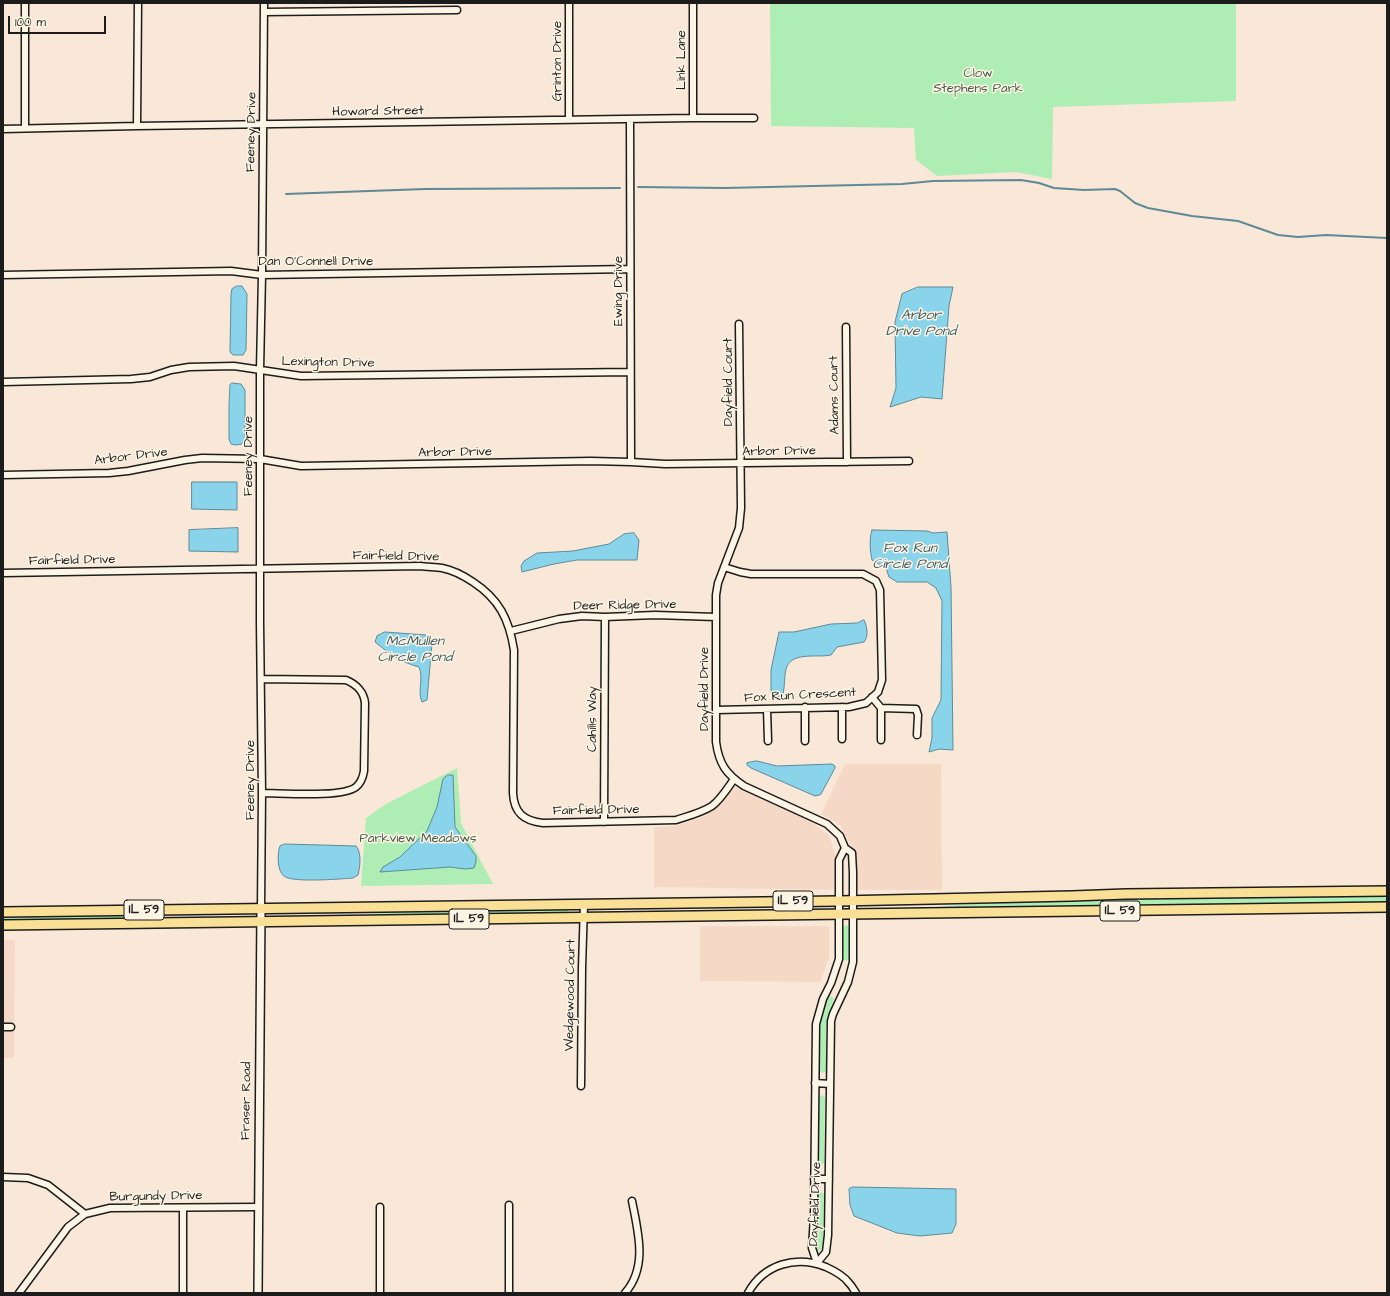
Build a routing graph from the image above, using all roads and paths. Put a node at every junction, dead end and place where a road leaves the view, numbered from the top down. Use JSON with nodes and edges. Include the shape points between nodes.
{"nodes":[{"id":1,"x":25,"y":3,"type":"edge"},
{"id":2,"x":138,"y":3,"type":"edge"},
{"id":3,"x":264,"y":3,"type":"edge"},
{"id":4,"x":569,"y":3,"type":"edge"},
{"id":5,"x":692,"y":3,"type":"edge"},
{"id":6,"x":457,"y":10,"type":"dead end"},
{"id":7,"x":264,"y":12,"type":"junction"},
{"id":8,"x":693,"y":118,"type":"junction"},
{"id":9,"x":754,"y":118,"type":"dead end"},
{"id":10,"x":569,"y":120,"type":"junction"},
{"id":11,"x":630,"y":120,"type":"junction"},
{"id":12,"x":263,"y":125,"type":"junction"},
{"id":13,"x":137,"y":126,"type":"junction"},
{"id":14,"x":25,"y":128,"type":"junction"},
{"id":15,"x":3,"y":129,"type":"edge"},
{"id":16,"x":630,"y":269,"type":"junction"},
{"id":17,"x":3,"y":275,"type":"edge"},
{"id":18,"x":262,"y":275,"type":"junction"},
{"id":19,"x":739,"y":324,"type":"dead end"},
{"id":20,"x":846,"y":327,"type":"dead end"},
{"id":21,"x":260,"y":370,"type":"junction"},
{"id":22,"x":630,"y":372,"type":"junction"},
{"id":23,"x":3,"y":382,"type":"edge"},
{"id":24,"x":260,"y":459,"type":"junction"},
{"id":25,"x":909,"y":461,"type":"dead end"},
{"id":26,"x":631,"y":462,"type":"junction"},
{"id":27,"x":847,"y":462,"type":"junction"},
{"id":28,"x":740,"y":464,"type":"junction"},
{"id":29,"x":3,"y":475,"type":"edge"},
{"id":30,"x":724,"y":567,"type":"junction"},
{"id":31,"x":261,"y":569,"type":"junction"},
{"id":32,"x":3,"y":573,"type":"edge"},
{"id":33,"x":605,"y":617,"type":"junction"},
{"id":34,"x":716,"y":617,"type":"junction"},
{"id":35,"x":511,"y":631,"type":"junction"},
{"id":36,"x":261,"y":679,"type":"junction"},
{"id":37,"x":872,"y":697,"type":"junction"},
{"id":38,"x":842,"y":707,"type":"junction"},
{"id":39,"x":805,"y":708,"type":"junction"},
{"id":40,"x":881,"y":708,"type":"junction"},
{"id":41,"x":767,"y":709,"type":"junction"},
{"id":42,"x":716,"y":710,"type":"junction"},
{"id":43,"x":917,"y":735,"type":"dead end"},
{"id":44,"x":842,"y":739,"type":"dead end"},
{"id":45,"x":881,"y":740,"type":"dead end"},
{"id":46,"x":768,"y":741,"type":"dead end"},
{"id":47,"x":805,"y":741,"type":"dead end"},
{"id":48,"x":734,"y":779,"type":"junction"},
{"id":49,"x":262,"y":793,"type":"junction"},
{"id":50,"x":604,"y":822,"type":"junction"},
{"id":51,"x":845,"y":848,"type":"junction"},
{"id":52,"x":1387,"y":891,"type":"edge"},
{"id":53,"x":839,"y":901,"type":"junction"},
{"id":54,"x":854,"y":901,"type":"junction"},
{"id":55,"x":584,"y":904,"type":"junction"},
{"id":56,"x":1387,"y":907,"type":"edge"},
{"id":57,"x":261,"y":909,"type":"junction"},
{"id":58,"x":3,"y":912,"type":"edge"},
{"id":59,"x":839,"y":913,"type":"junction"},
{"id":60,"x":854,"y":913,"type":"junction"},
{"id":61,"x":584,"y":917,"type":"junction"},
{"id":62,"x":261,"y":922,"type":"junction"},
{"id":63,"x":3,"y":925,"type":"edge"},
{"id":64,"x":3,"y":1027,"type":"edge"},
{"id":65,"x":11,"y":1027,"type":"dead end"},
{"id":66,"x":815,"y":1083,"type":"junction"},
{"id":67,"x":830,"y":1084,"type":"junction"},
{"id":68,"x":581,"y":1086,"type":"dead end"},
{"id":69,"x":3,"y":1178,"type":"edge"},
{"id":70,"x":814,"y":1179,"type":"junction"},
{"id":71,"x":829,"y":1179,"type":"junction"},
{"id":72,"x":632,"y":1202,"type":"dead end"},
{"id":73,"x":509,"y":1205,"type":"dead end"},
{"id":74,"x":258,"y":1207,"type":"junction"},
{"id":75,"x":380,"y":1207,"type":"dead end"},
{"id":76,"x":183,"y":1208,"type":"junction"},
{"id":77,"x":85,"y":1214,"type":"junction"},
{"id":78,"x":816,"y":1263,"type":"junction"},
{"id":79,"x":19,"y":1293,"type":"edge"},
{"id":80,"x":183,"y":1293,"type":"edge"},
{"id":81,"x":258,"y":1293,"type":"edge"},
{"id":82,"x":380,"y":1293,"type":"edge"},
{"id":83,"x":509,"y":1293,"type":"edge"},
{"id":84,"x":625,"y":1293,"type":"edge"},
{"id":85,"x":748,"y":1293,"type":"edge"},
{"id":86,"x":856,"y":1293,"type":"edge"}],
"edges":[{"from":1,"to":14,"type":"street"},
{"from":2,"to":13,"type":"street"},
{"from":3,"to":7,"type":"street","name":"Feeney Drive"},
{"from":4,"to":10,"type":"street","name":"Grinton Drive"},
{"from":5,"to":8,"type":"street","name":"Link Lane"},
{"from":6,"to":7,"type":"street"},
{"from":7,"to":12,"type":"street","name":"Feeney Drive"},
{"from":8,"to":9,"type":"street","name":"Howard Street"},
{"from":8,"to":11,"type":"street","name":"Howard Street"},
{"from":10,"to":11,"type":"street","name":"Howard Street"},
{"from":10,"to":12,"type":"street","name":"Howard Street"},
{"from":11,"to":16,"type":"street","name":"Ewing Drive"},
{"from":12,"to":13,"type":"street","name":"Howard Street"},
{"from":12,"to":18,"type":"street","name":"Feeney Drive"},
{"from":13,"to":14,"type":"street","name":"Howard Street"},
{"from":14,"to":15,"type":"street","name":"Howard Street"},
{"from":16,"to":18,"type":"street","name":"Dan O'Connell Drive"},
{"from":16,"to":22,"type":"street","name":"Ewing Drive"},
{"from":17,"to":18,"type":"street","name":"Dan O'Connell Drive","via":[[231,271]]},
{"from":18,"to":21,"type":"street","name":"Feeney Drive"},
{"from":19,"to":28,"type":"street","name":"Dayfield Court"},
{"from":20,"to":27,"type":"street","name":"Adams Court"},
{"from":21,"to":22,"type":"street","name":"Lexington Drive","via":[[301,376]]},
{"from":21,"to":23,"type":"street","name":"Lexington Drive","via":[[234,366],[189,367],[131,379]]},
{"from":21,"to":24,"type":"street","name":"Feeney Drive"},
{"from":22,"to":26,"type":"street","name":"Ewing Drive"},
{"from":24,"to":26,"type":"street","name":"Arbor Drive","via":[[301,466]]},
{"from":24,"to":29,"type":"street","name":"Arbor Drive","via":[[202,458],[109,473]]},
{"from":24,"to":31,"type":"street","name":"Feeney Drive"},
{"from":25,"to":27,"type":"street","name":"Arbor Drive"},
{"from":26,"to":28,"type":"street","name":"Arbor Drive"},
{"from":27,"to":28,"type":"street","name":"Arbor Drive"},
{"from":28,"to":30,"type":"street","name":"Dayfield Drive","via":[[739,528]]},
{"from":30,"to":34,"type":"street","name":"Dayfield Drive","via":[[716,595]]},
{"from":30,"to":37,"type":"street","name":"Fox Run Crescent","via":[[752,574],[863,574],[876,581],[880,590],[882,680],[878,692]]},
{"from":31,"to":32,"type":"street","name":"Fairfield Drive"},
{"from":31,"to":35,"type":"street","name":"Fairfield Drive","via":[[420,566],[443,568],[463,576],[496,600]]},
{"from":31,"to":36,"type":"street","name":"Feeney Drive"},
{"from":33,"to":34,"type":"street","name":"Deer Ridge Drive"},
{"from":33,"to":35,"type":"street","name":"Deer Ridge Drive","via":[[559,619]]},
{"from":33,"to":50,"type":"street","name":"Cahills Way"},
{"from":34,"to":42,"type":"street","name":"Dayfield Drive"},
{"from":35,"to":50,"type":"street","name":"Fairfield Drive","via":[[514,650],[514,804],[526,819],[536,822]]},
{"from":36,"to":49,"type":"street","name":"Feeney Drive"},
{"from":36,"to":49,"type":"street","via":[[346,680],[359,688],[365,703],[364,771],[363,778],[355,788],[340,793]]},
{"from":37,"to":38,"type":"street","name":"Fox Run Crescent","via":[[866,704]]},
{"from":37,"to":40,"type":"street"},
{"from":38,"to":39,"type":"street","name":"Fox Run Crescent"},
{"from":38,"to":44,"type":"street"},
{"from":39,"to":41,"type":"street","name":"Fox Run Crescent"},
{"from":39,"to":47,"type":"street"},
{"from":40,"to":43,"type":"street","via":[[916,709]]},
{"from":40,"to":45,"type":"street"},
{"from":41,"to":42,"type":"street","name":"Fox Run Crescent"},
{"from":41,"to":46,"type":"street"},
{"from":42,"to":48,"type":"street","name":"Dayfield Drive","via":[[718,757]]},
{"from":48,"to":50,"type":"street","name":"Fairfield Drive","via":[[712,806],[676,820]]},
{"from":48,"to":51,"type":"street","name":"Dayfield Drive","via":[[827,824],[840,836]]},
{"from":49,"to":57,"type":"street","name":"Feeney Drive"},
{"from":51,"to":53,"type":"street","name":"Dayfield Drive","via":[[840,860]]},
{"from":51,"to":54,"type":"street","name":"Dayfield Drive","via":[[852,853]]},
{"from":52,"to":54,"type":"main road","number":"IL 59"},
{"from":53,"to":54,"type":"main road","number":"IL 59"},
{"from":53,"to":55,"type":"main road","number":"IL 59"},
{"from":53,"to":59,"type":"street","name":"Dayfield Drive"},
{"from":54,"to":60,"type":"street","name":"Dayfield Drive"},
{"from":55,"to":57,"type":"main road","number":"IL 59"},
{"from":55,"to":61,"type":"street","name":"Wedgewood Court"},
{"from":56,"to":60,"type":"main road","number":"IL 59"},
{"from":57,"to":58,"type":"main road","number":"IL 59"},
{"from":57,"to":62,"type":"street","name":"Fraser Road"},
{"from":59,"to":60,"type":"main road","number":"IL 59"},
{"from":59,"to":61,"type":"main road","number":"IL 59"},
{"from":59,"to":66,"type":"street","name":"Dayfield Drive","via":[[836,970],[816,1024]]},
{"from":60,"to":67,"type":"street","name":"Dayfield Drive","via":[[853,962],[848,982],[831,1021]]},
{"from":61,"to":62,"type":"main road","number":"IL 59"},
{"from":61,"to":68,"type":"street","name":"Wedgewood Court"},
{"from":62,"to":63,"type":"main road","number":"IL 59"},
{"from":62,"to":74,"type":"street","name":"Fraser Road"},
{"from":64,"to":65,"type":"street"},
{"from":66,"to":67,"type":"street"},
{"from":66,"to":70,"type":"street","name":"Dayfield Drive"},
{"from":67,"to":71,"type":"street","name":"Dayfield Drive"},
{"from":69,"to":77,"type":"street","via":[[28,1178],[48,1186]]},
{"from":70,"to":71,"type":"street"},
{"from":70,"to":78,"type":"street","name":"Dayfield Drive","via":[[812,1248]]},
{"from":71,"to":78,"type":"street","name":"Dayfield Drive","via":[[826,1252]]},
{"from":72,"to":84,"type":"street","via":[[640,1247],[639,1261],[636,1275]]},
{"from":73,"to":83,"type":"street"},
{"from":74,"to":76,"type":"street","name":"Burgundy Drive"},
{"from":74,"to":81,"type":"street","name":"Fraser Road"},
{"from":75,"to":82,"type":"street"},
{"from":76,"to":77,"type":"street","name":"Burgundy Drive","via":[[110,1208]]},
{"from":76,"to":80,"type":"street"},
{"from":77,"to":79,"type":"street","name":"Burgundy Drive","via":[[68,1227]]},
{"from":78,"to":85,"type":"street","via":[[803,1261],[784,1264],[765,1273]]},
{"from":78,"to":86,"type":"street","via":[[836,1271],[849,1282]]}]}
